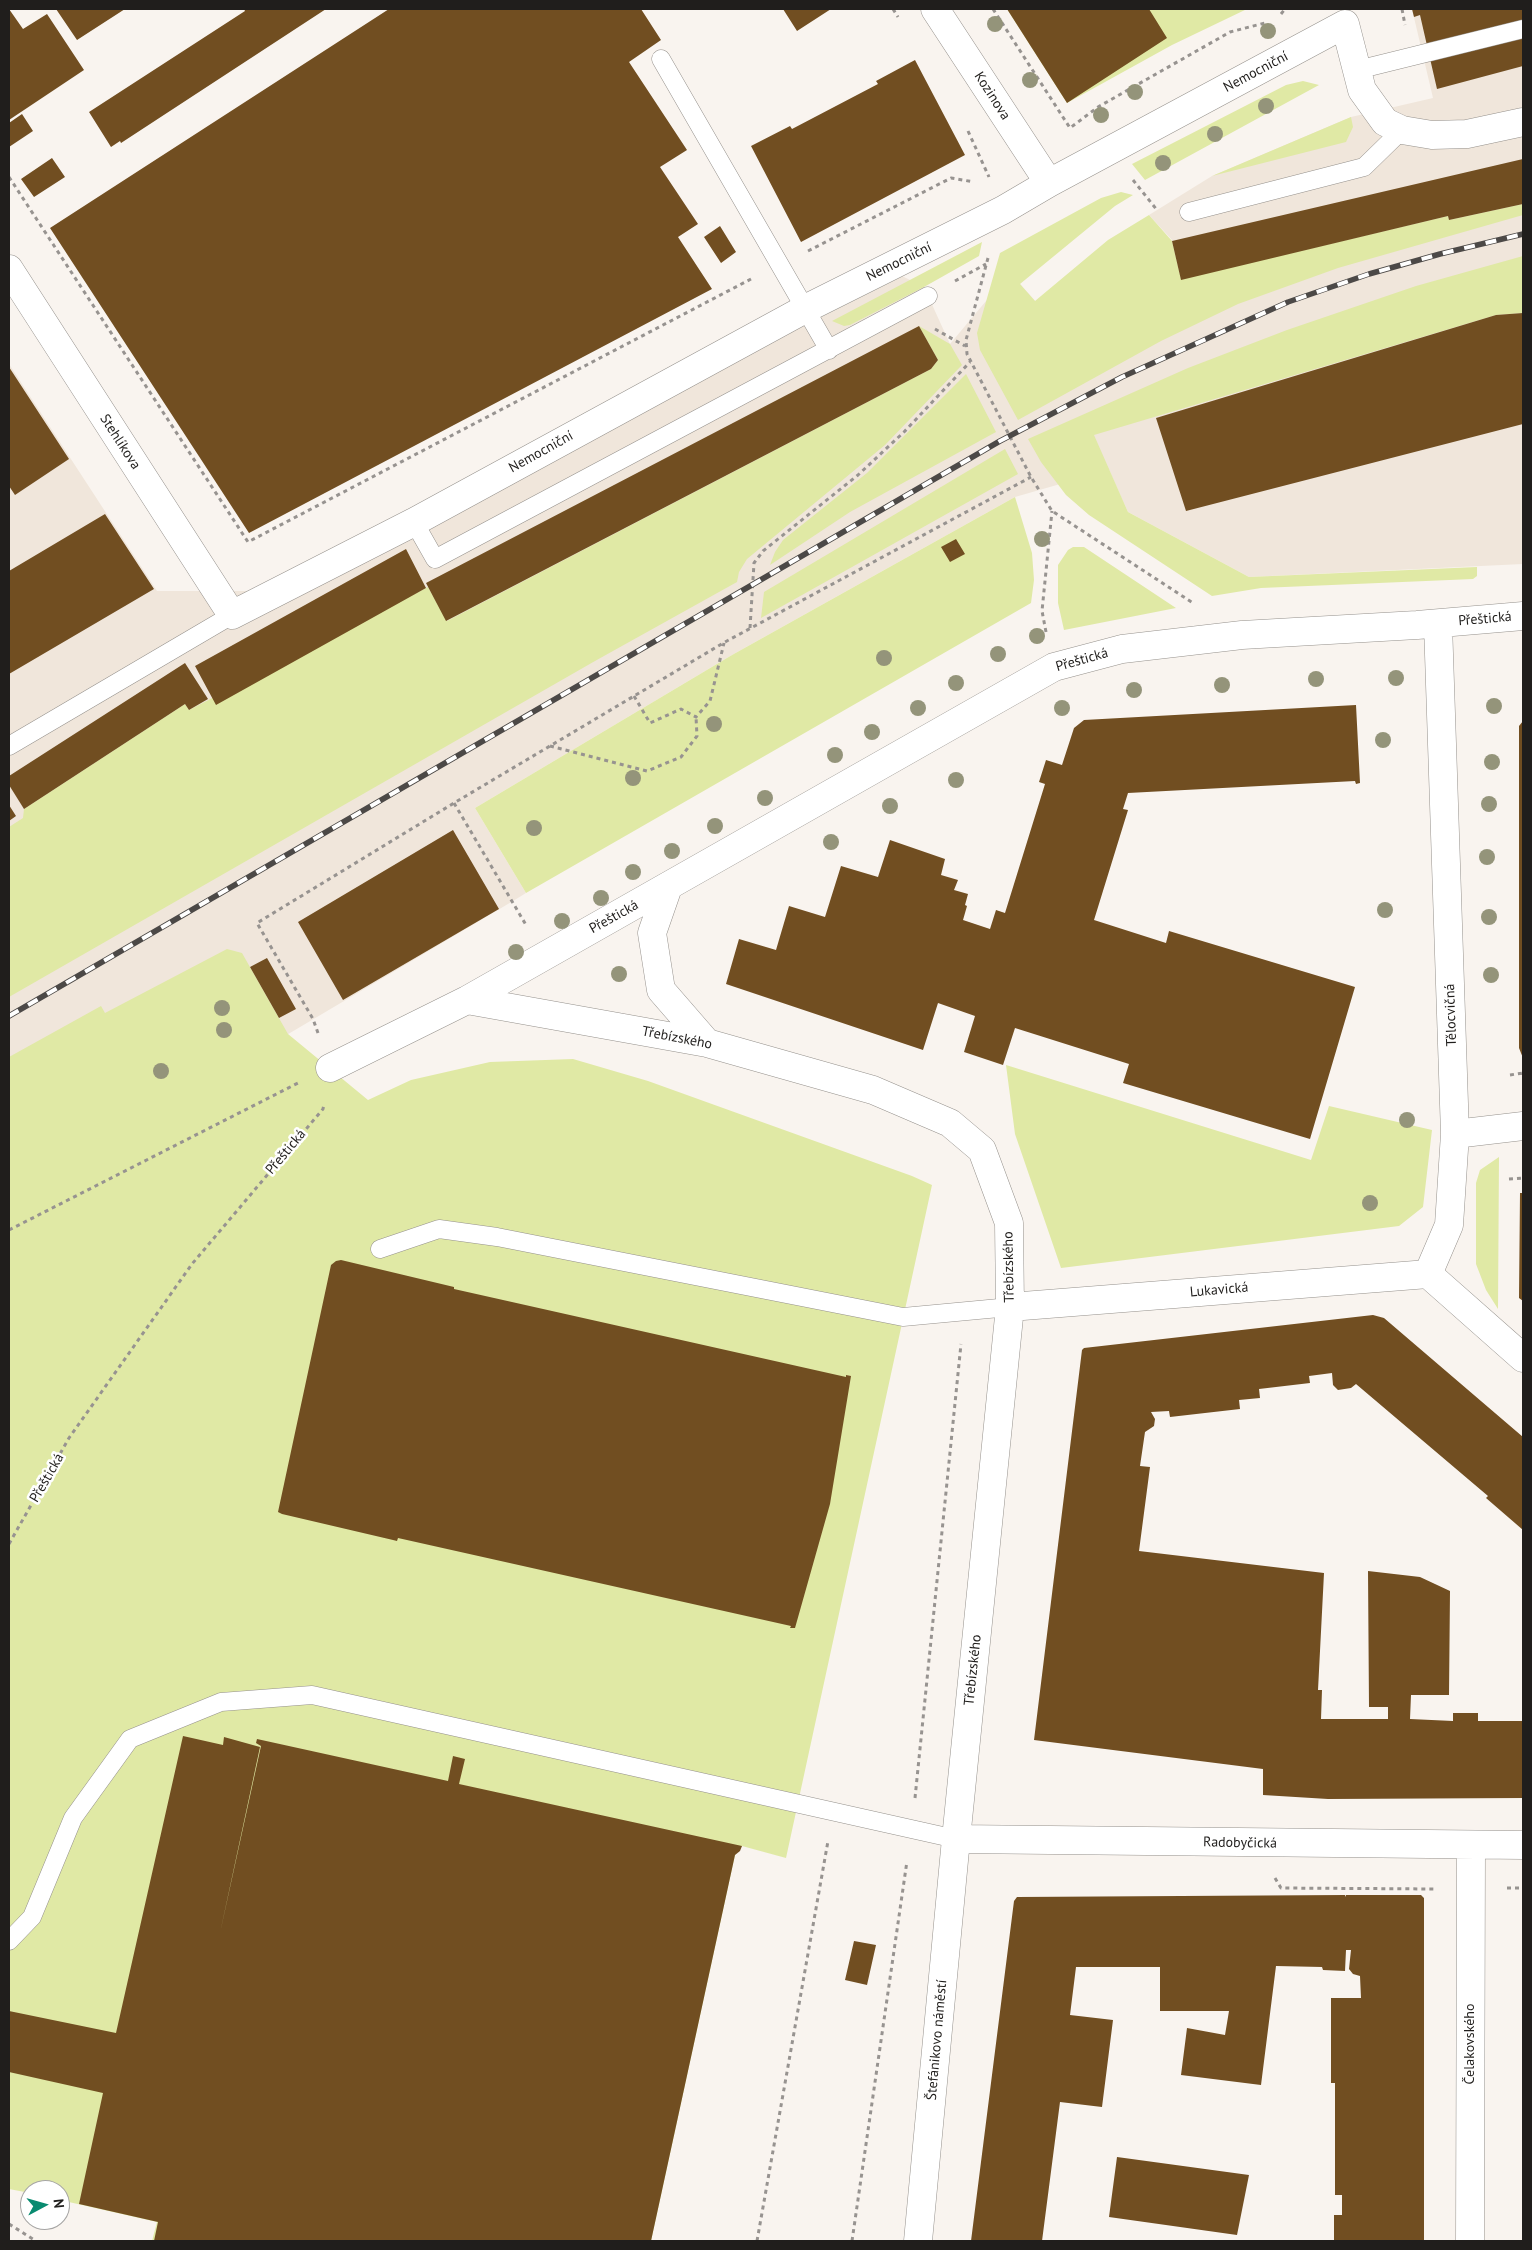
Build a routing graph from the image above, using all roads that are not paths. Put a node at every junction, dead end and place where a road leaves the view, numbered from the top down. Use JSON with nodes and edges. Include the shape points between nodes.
{"nodes":[{"id":1,"x":935,"y":9,"type":"edge"},
{"id":2,"x":1344,"y":17,"type":"edge"},
{"id":3,"x":1523,"y":29,"type":"edge"},
{"id":4,"x":661,"y":59,"type":"dead end"},
{"id":5,"x":1357,"y":70,"type":"junction"},
{"id":6,"x":1523,"y":122,"type":"edge"},
{"id":7,"x":1402,"y":130,"type":"junction"},
{"id":8,"x":1042,"y":173,"type":"junction"},
{"id":9,"x":1189,"y":212,"type":"road end"},
{"id":10,"x":9,"y":269,"type":"edge"},
{"id":11,"x":928,"y":296,"type":"dead end"},
{"id":12,"x":805,"y":308,"type":"junction"},
{"id":13,"x":829,"y":350,"type":"junction"},
{"id":14,"x":414,"y":522,"type":"junction"},
{"id":15,"x":232,"y":615,"type":"junction"},
{"id":16,"x":1523,"y":616,"type":"edge"},
{"id":17,"x":1438,"y":624,"type":"junction"},
{"id":18,"x":9,"y":746,"type":"edge"},
{"id":19,"x":668,"y":887,"type":"junction"},
{"id":20,"x":467,"y":1000,"type":"junction"},
{"id":21,"x":707,"y":1043,"type":"junction"},
{"id":22,"x":330,"y":1068,"type":"road end"},
{"id":23,"x":1523,"y":1126,"type":"edge"},
{"id":24,"x":1455,"y":1134,"type":"junction"},
{"id":25,"x":380,"y":1250,"type":"dead end"},
{"id":26,"x":1428,"y":1274,"type":"junction"},
{"id":27,"x":1010,"y":1307,"type":"junction"},
{"id":28,"x":1523,"y":1358,"type":"edge"},
{"id":29,"x":956,"y":1839,"type":"junction"},
{"id":30,"x":1523,"y":1845,"type":"edge"},
{"id":31,"x":1471,"y":1846,"type":"junction"},
{"id":32,"x":9,"y":1942,"type":"edge"},
{"id":33,"x":918,"y":2241,"type":"edge"},
{"id":34,"x":1470,"y":2241,"type":"edge"}],
"edges":[{"from":1,"to":8,"type":"street","name":"Kozinova"},
{"from":2,"to":5,"type":"street","name":"Nemocniční"},
{"from":2,"to":8,"type":"street","name":"Nemocniční"},
{"from":3,"to":5,"type":"lane"},
{"from":4,"to":12,"type":"lane"},
{"from":5,"to":7,"type":"street","name":"Nemocniční","via":[[1362,90],[1385,122]]},
{"from":6,"to":7,"type":"street","name":"Nemocniční","via":[[1467,134],[1432,135]]},
{"from":7,"to":9,"type":"lane","via":[[1364,166]]},
{"from":8,"to":12,"type":"street","name":"Nemocniční","via":[[1003,210]]},
{"from":10,"to":15,"type":"street","name":"Stehlíkova"},
{"from":11,"to":13,"type":"lane"},
{"from":12,"to":13,"type":"lane"},
{"from":12,"to":14,"type":"street","name":"Nemocniční"},
{"from":13,"to":14,"type":"lane","via":[[435,559]]},
{"from":14,"to":15,"type":"street","name":"Nemocniční"},
{"from":15,"to":18,"type":"lane"},
{"from":16,"to":17,"type":"street","name":"Přeštická"},
{"from":17,"to":19,"type":"street","name":"Přeštická","via":[[1242,635],[1122,649],[1054,667]]},
{"from":17,"to":24,"type":"street","name":"Tělocvičná"},
{"from":19,"to":20,"type":"street","name":"Přeštická"},
{"from":19,"to":21,"type":"street","name":"Přeštická","via":[[652,933],[661,990]]},
{"from":20,"to":21,"type":"street","name":"Třebízského"},
{"from":20,"to":22,"type":"street","name":"Přeštická"},
{"from":21,"to":27,"type":"street","name":"Třebízského","via":[[873,1090],[950,1124],[982,1150],[1009,1223]]},
{"from":23,"to":24,"type":"street"},
{"from":24,"to":26,"type":"street","name":"Tělocvičná","via":[[1449,1225]]},
{"from":25,"to":27,"type":"lane","via":[[439,1229],[497,1237],[903,1317]]},
{"from":26,"to":27,"type":"street","name":"Lukavická"},
{"from":26,"to":28,"type":"street"},
{"from":27,"to":29,"type":"street","name":"Třebízského"},
{"from":29,"to":31,"type":"street","name":"Radobyčická"},
{"from":29,"to":32,"type":"lane","via":[[312,1694],[221,1702],[130,1739],[73,1818],[32,1917]]},
{"from":29,"to":33,"type":"street","name":"Štefánikovo náměstí"},
{"from":30,"to":31,"type":"street","name":"Radobyčická"},
{"from":31,"to":34,"type":"street","name":"Čelakovského"}]}
